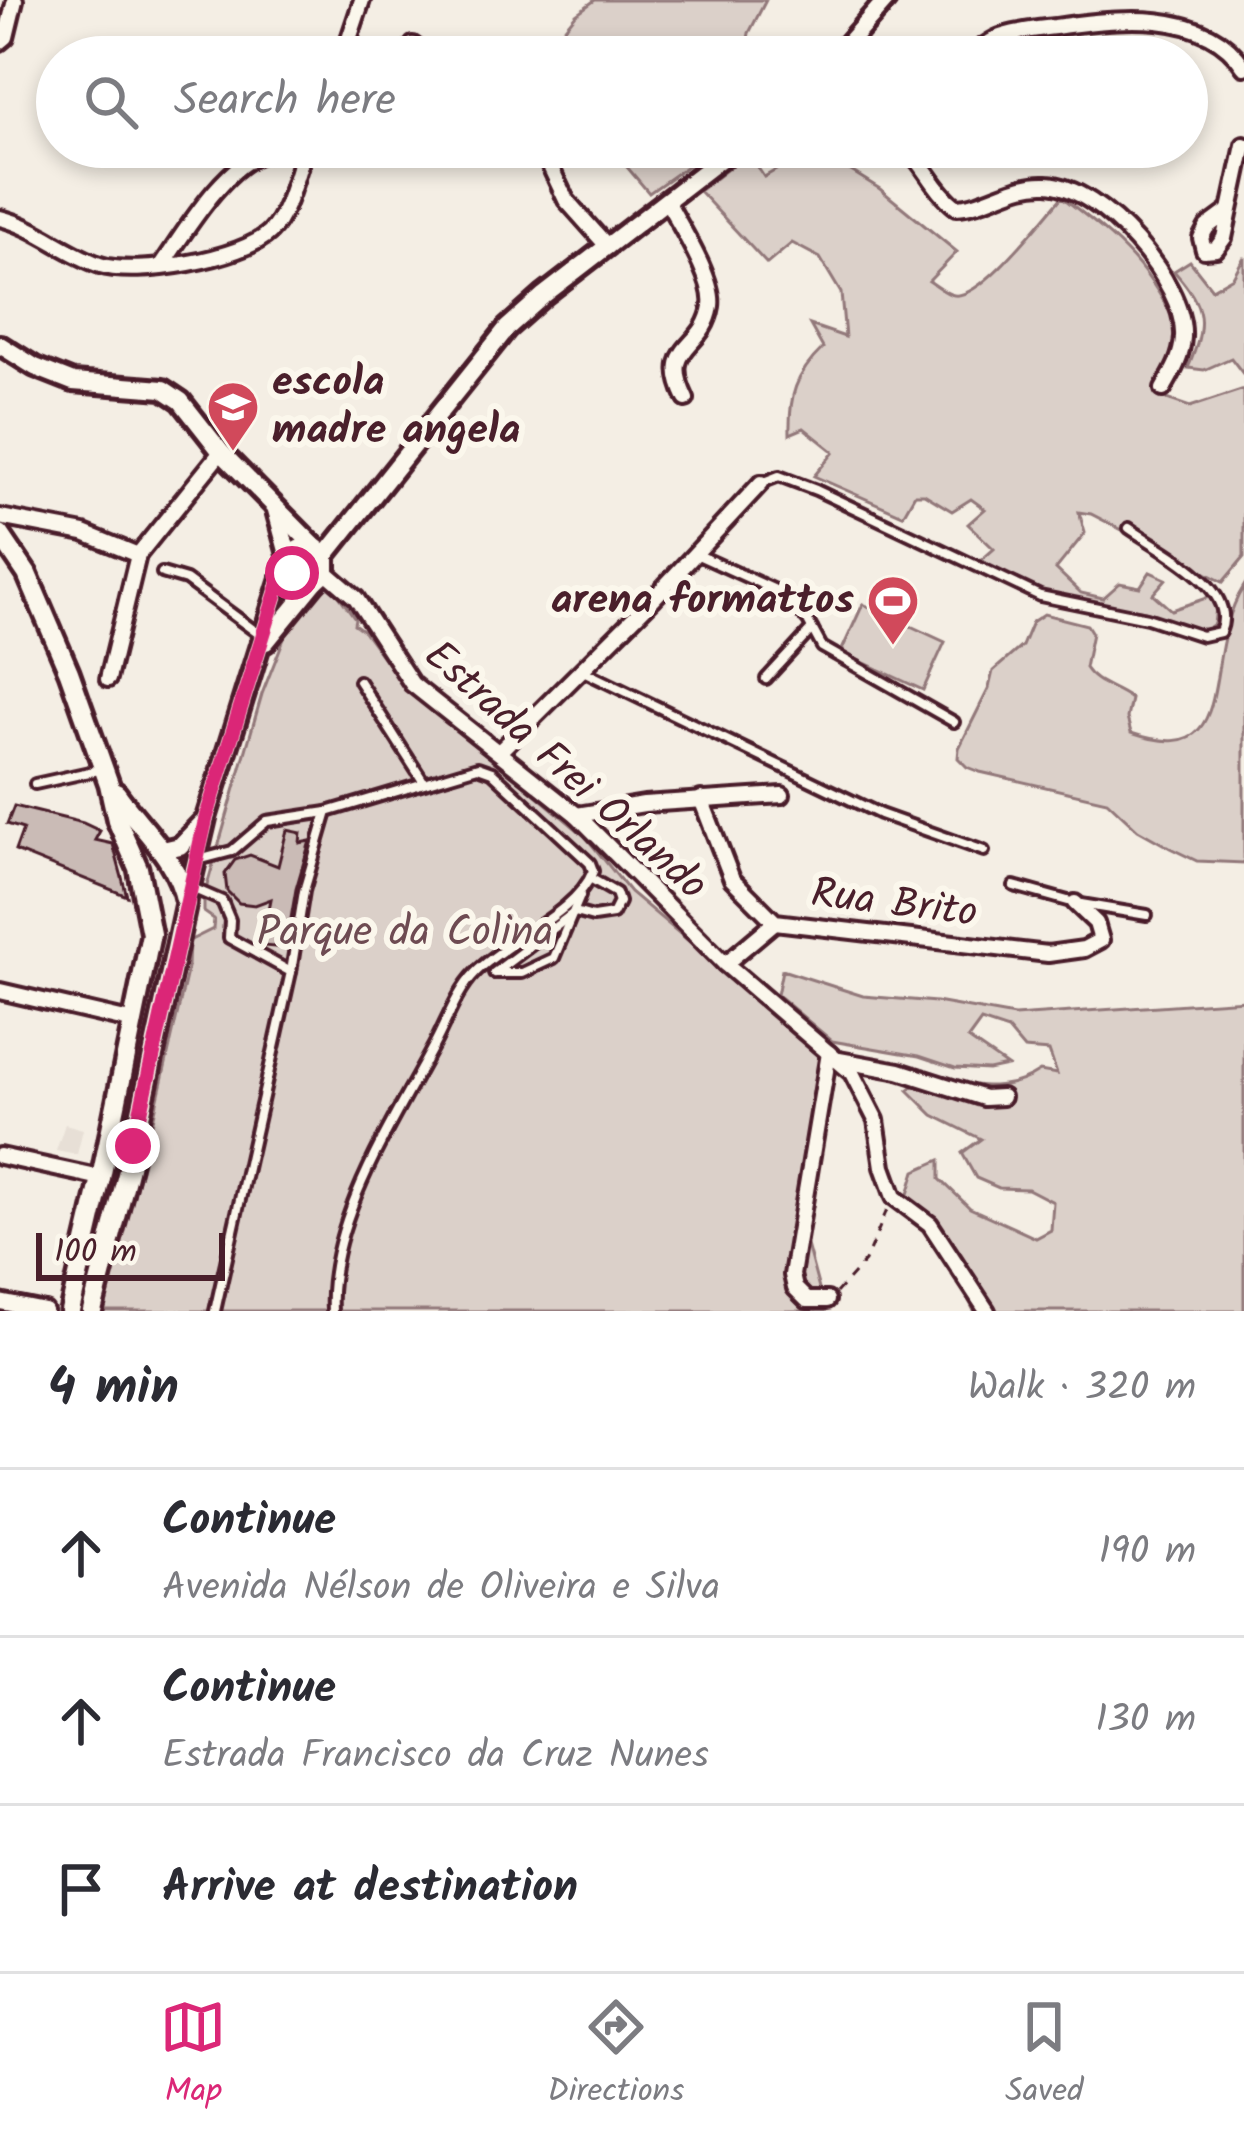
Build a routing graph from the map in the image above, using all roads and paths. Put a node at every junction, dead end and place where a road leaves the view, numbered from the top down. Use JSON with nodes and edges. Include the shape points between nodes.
{"nodes":[{"id":1,"x":14,"y":0,"type":"edge"},
{"id":2,"x":362,"y":0,"type":"edge"},
{"id":3,"x":886,"y":0,"type":"edge"},
{"id":4,"x":350,"y":36,"type":"edge"},
{"id":5,"x":854,"y":36,"type":"edge"},
{"id":6,"x":1007,"y":36,"type":"edge"},
{"id":7,"x":1205,"y":36,"type":"edge"},
{"id":8,"x":1208,"y":37,"type":"edge"},
{"id":9,"x":0,"y":42,"type":"edge"},
{"id":10,"x":1244,"y":67,"type":"edge"},
{"id":11,"x":1244,"y":145,"type":"edge"},
{"id":12,"x":240,"y":168,"type":"edge"},
{"id":13,"x":298,"y":168,"type":"edge"},
{"id":14,"x":551,"y":168,"type":"edge"},
{"id":15,"x":709,"y":168,"type":"edge"},
{"id":16,"x":923,"y":168,"type":"edge"},
{"id":17,"x":667,"y":201,"type":"junction"},
{"id":18,"x":1226,"y":214,"type":"dead end"},
{"id":19,"x":0,"y":218,"type":"edge"},
{"id":20,"x":608,"y":247,"type":"junction"},
{"id":21,"x":162,"y":265,"type":"junction"},
{"id":22,"x":0,"y":345,"type":"edge"},
{"id":23,"x":1163,"y":389,"type":"dead end"},
{"id":24,"x":686,"y":399,"type":"dead end"},
{"id":25,"x":221,"y":452,"type":"junction"},
{"id":26,"x":761,"y":483,"type":"joint"},
{"id":27,"x":275,"y":509,"type":"junction"},
{"id":28,"x":0,"y":517,"type":"edge"},
{"id":29,"x":1129,"y":529,"type":"dead end"},
{"id":30,"x":0,"y":534,"type":"edge"},
{"id":31,"x":696,"y":554,"type":"junction"},
{"id":32,"x":138,"y":555,"type":"junction"},
{"id":33,"x":323,"y":557,"type":"junction"},
{"id":34,"x":290,"y":563,"type":"junction"},
{"id":35,"x":162,"y":573,"type":"dead end"},
{"id":36,"x":812,"y":628,"type":"junction"},
{"id":37,"x":263,"y":643,"type":"junction"},
{"id":38,"x":581,"y":670,"type":"junction"},
{"id":39,"x":108,"y":679,"type":"dead end"},
{"id":40,"x":766,"y":679,"type":"dead end"},
{"id":41,"x":359,"y":681,"type":"dead end"},
{"id":42,"x":954,"y":722,"type":"dead end"},
{"id":43,"x":500,"y":752,"type":"junction"},
{"id":44,"x":107,"y":776,"type":"junction"},
{"id":45,"x":423,"y":782,"type":"junction"},
{"id":46,"x":34,"y":784,"type":"dead end"},
{"id":47,"x":782,"y":795,"type":"dead end"},
{"id":48,"x":701,"y":799,"type":"junction"},
{"id":49,"x":326,"y":812,"type":"junction"},
{"id":50,"x":577,"y":815,"type":"junction"},
{"id":51,"x":206,"y":818,"type":"junction"},
{"id":52,"x":163,"y":850,"type":"junction"},
{"id":53,"x":985,"y":851,"type":"dead end"},
{"id":54,"x":198,"y":860,"type":"junction"},
{"id":55,"x":138,"y":868,"type":"junction"},
{"id":56,"x":590,"y":878,"type":"junction"},
{"id":57,"x":1014,"y":886,"type":"dead end"},
{"id":58,"x":581,"y":892,"type":"junction"},
{"id":59,"x":188,"y":895,"type":"junction"},
{"id":60,"x":1075,"y":903,"type":"junction"},
{"id":61,"x":575,"y":912,"type":"junction"},
{"id":62,"x":1147,"y":915,"type":"dead end"},
{"id":63,"x":775,"y":922,"type":"junction"},
{"id":64,"x":180,"y":932,"type":"junction"},
{"id":65,"x":151,"y":934,"type":"junction"},
{"id":66,"x":725,"y":964,"type":"junction"},
{"id":67,"x":477,"y":970,"type":"junction"},
{"id":68,"x":292,"y":972,"type":"junction"},
{"id":69,"x":494,"y":973,"type":"junction"},
{"id":70,"x":0,"y":991,"type":"edge"},
{"id":71,"x":134,"y":1022,"type":"junction"},
{"id":72,"x":834,"y":1056,"type":"junction"},
{"id":73,"x":1001,"y":1097,"type":"dead end"},
{"id":74,"x":0,"y":1156,"type":"edge"},
{"id":75,"x":101,"y":1178,"type":"junction"},
{"id":76,"x":894,"y":1197,"type":"junction"},
{"id":77,"x":827,"y":1300,"type":"joint"},
{"id":78,"x":0,"y":1302,"type":"edge"},
{"id":79,"x":45,"y":1311,"type":"edge"},
{"id":80,"x":70,"y":1311,"type":"edge"},
{"id":81,"x":92,"y":1311,"type":"edge"},
{"id":82,"x":215,"y":1311,"type":"edge"},
{"id":83,"x":332,"y":1311,"type":"edge"},
{"id":84,"x":987,"y":1311,"type":"edge"}],
"edges":[{"from":1,"to":9,"type":"street"},
{"from":2,"to":4,"type":"street"},
{"from":3,"to":5,"type":"street"},
{"from":6,"to":7,"type":"street","via":[[1145,20]]},
{"from":8,"to":10,"type":"street"},
{"from":11,"to":18,"type":"street"},
{"from":12,"to":21,"type":"street"},
{"from":13,"to":21,"type":"street","via":[[274,228],[258,242]]},
{"from":14,"to":20,"type":"street","via":[[566,200]]},
{"from":15,"to":17,"type":"street"},
{"from":16,"to":23,"type":"street","via":[[956,207],[1050,184],[1136,238],[1180,311],[1179,362]]},
{"from":17,"to":20,"type":"street"},
{"from":17,"to":24,"type":"street","via":[[712,300],[676,362]]},
{"from":19,"to":21,"type":"street","via":[[99,265]]},
{"from":20,"to":33,"type":"street","via":[[507,328]]},
{"from":22,"to":25,"type":"street","via":[[73,382],[163,388]]},
{"from":25,"to":27,"type":"street"},
{"from":25,"to":32,"type":"street"},
{"from":26,"to":29,"type":"lane","via":[[779,476],[816,490],[1040,596],[1202,636],[1220,632],[1223,609],[1212,586]]},
{"from":26,"to":31,"type":"street"},
{"from":27,"to":33,"type":"street"},
{"from":27,"to":34,"type":"street"},
{"from":28,"to":32,"type":"street","via":[[84,533]]},
{"from":30,"to":44,"type":"main road","via":[[50,622]]},
{"from":31,"to":36,"type":"lane","via":[[786,595]]},
{"from":31,"to":38,"type":"street"},
{"from":32,"to":39,"type":"street"},
{"from":33,"to":34,"type":"street","via":[[298,548]]},
{"from":33,"to":34,"type":"street","via":[[298,579]]},
{"from":33,"to":37,"type":"street"},
{"from":33,"to":43,"type":"street","name":"Estrada Frei Orlando","via":[[412,683]]},
{"from":34,"to":37,"type":"street"},
{"from":35,"to":37,"type":"lane","via":[[186,580]]},
{"from":36,"to":40,"type":"lane"},
{"from":36,"to":42,"type":"lane","via":[[830,652]]},
{"from":37,"to":51,"type":"street"},
{"from":38,"to":43,"type":"street"},
{"from":38,"to":53,"type":"lane","via":[[880,814]]},
{"from":41,"to":45,"type":"lane"},
{"from":43,"to":50,"type":"street","name":"Estrada Frei Orlando"},
{"from":44,"to":46,"type":"lane"},
{"from":44,"to":52,"type":"main road"},
{"from":44,"to":55,"type":"main road"},
{"from":45,"to":49,"type":"lane"},
{"from":45,"to":56,"type":"lane","via":[[469,767],[492,772],[590,863]]},
{"from":47,"to":48,"type":"street"},
{"from":48,"to":50,"type":"street"},
{"from":48,"to":63,"type":"street","name":"Rua Brito","via":[[732,879]]},
{"from":49,"to":54,"type":"lane","via":[[266,821],[232,851]]},
{"from":49,"to":68,"type":"lane"},
{"from":50,"to":66,"type":"street","name":"Estrada Frei Orlando"},
{"from":51,"to":52,"type":"street","via":[[194,836]]},
{"from":51,"to":54,"type":"street"},
{"from":52,"to":55,"type":"main road","via":[[143,854]]},
{"from":52,"to":59,"type":"main road"},
{"from":54,"to":59,"type":"street"},
{"from":55,"to":65,"type":"main road"},
{"from":56,"to":58,"type":"lane"},
{"from":56,"to":61,"type":"lane","via":[[616,893],[618,909],[604,917]]},
{"from":57,"to":60,"type":"lane"},
{"from":58,"to":61,"type":"lane"},
{"from":58,"to":67,"type":"lane"},
{"from":59,"to":64,"type":"main road"},
{"from":59,"to":68,"type":"lane","via":[[222,901],[229,938]]},
{"from":60,"to":62,"type":"lane"},
{"from":60,"to":63,"type":"street","name":"Rua Brito","via":[[1101,940],[1048,954]]},
{"from":61,"to":69,"type":"lane"},
{"from":61,"to":69,"type":"lane","via":[[554,958],[522,973]]},
{"from":63,"to":66,"type":"street"},
{"from":64,"to":65,"type":"main road"},
{"from":64,"to":81,"type":"main road"},
{"from":65,"to":71,"type":"main road"},
{"from":66,"to":72,"type":"street","name":"Estrada Frei Orlando"},
{"from":67,"to":69,"type":"lane"},
{"from":67,"to":83,"type":"lane","via":[[344,1227]]},
{"from":68,"to":82,"type":"lane"},
{"from":70,"to":71,"type":"street"},
{"from":71,"to":75,"type":"main road"},
{"from":72,"to":73,"type":"street"},
{"from":72,"to":76,"type":"street","via":[[852,1072],[876,1120]]},
{"from":72,"to":77,"type":"street","via":[[792,1275],[807,1300]]},
{"from":74,"to":75,"type":"street"},
{"from":75,"to":80,"type":"main road"},
{"from":76,"to":77,"type":"path","via":[[865,1261]]},
{"from":76,"to":84,"type":"street","via":[[930,1224]]},
{"from":78,"to":79,"type":"street"}]}
